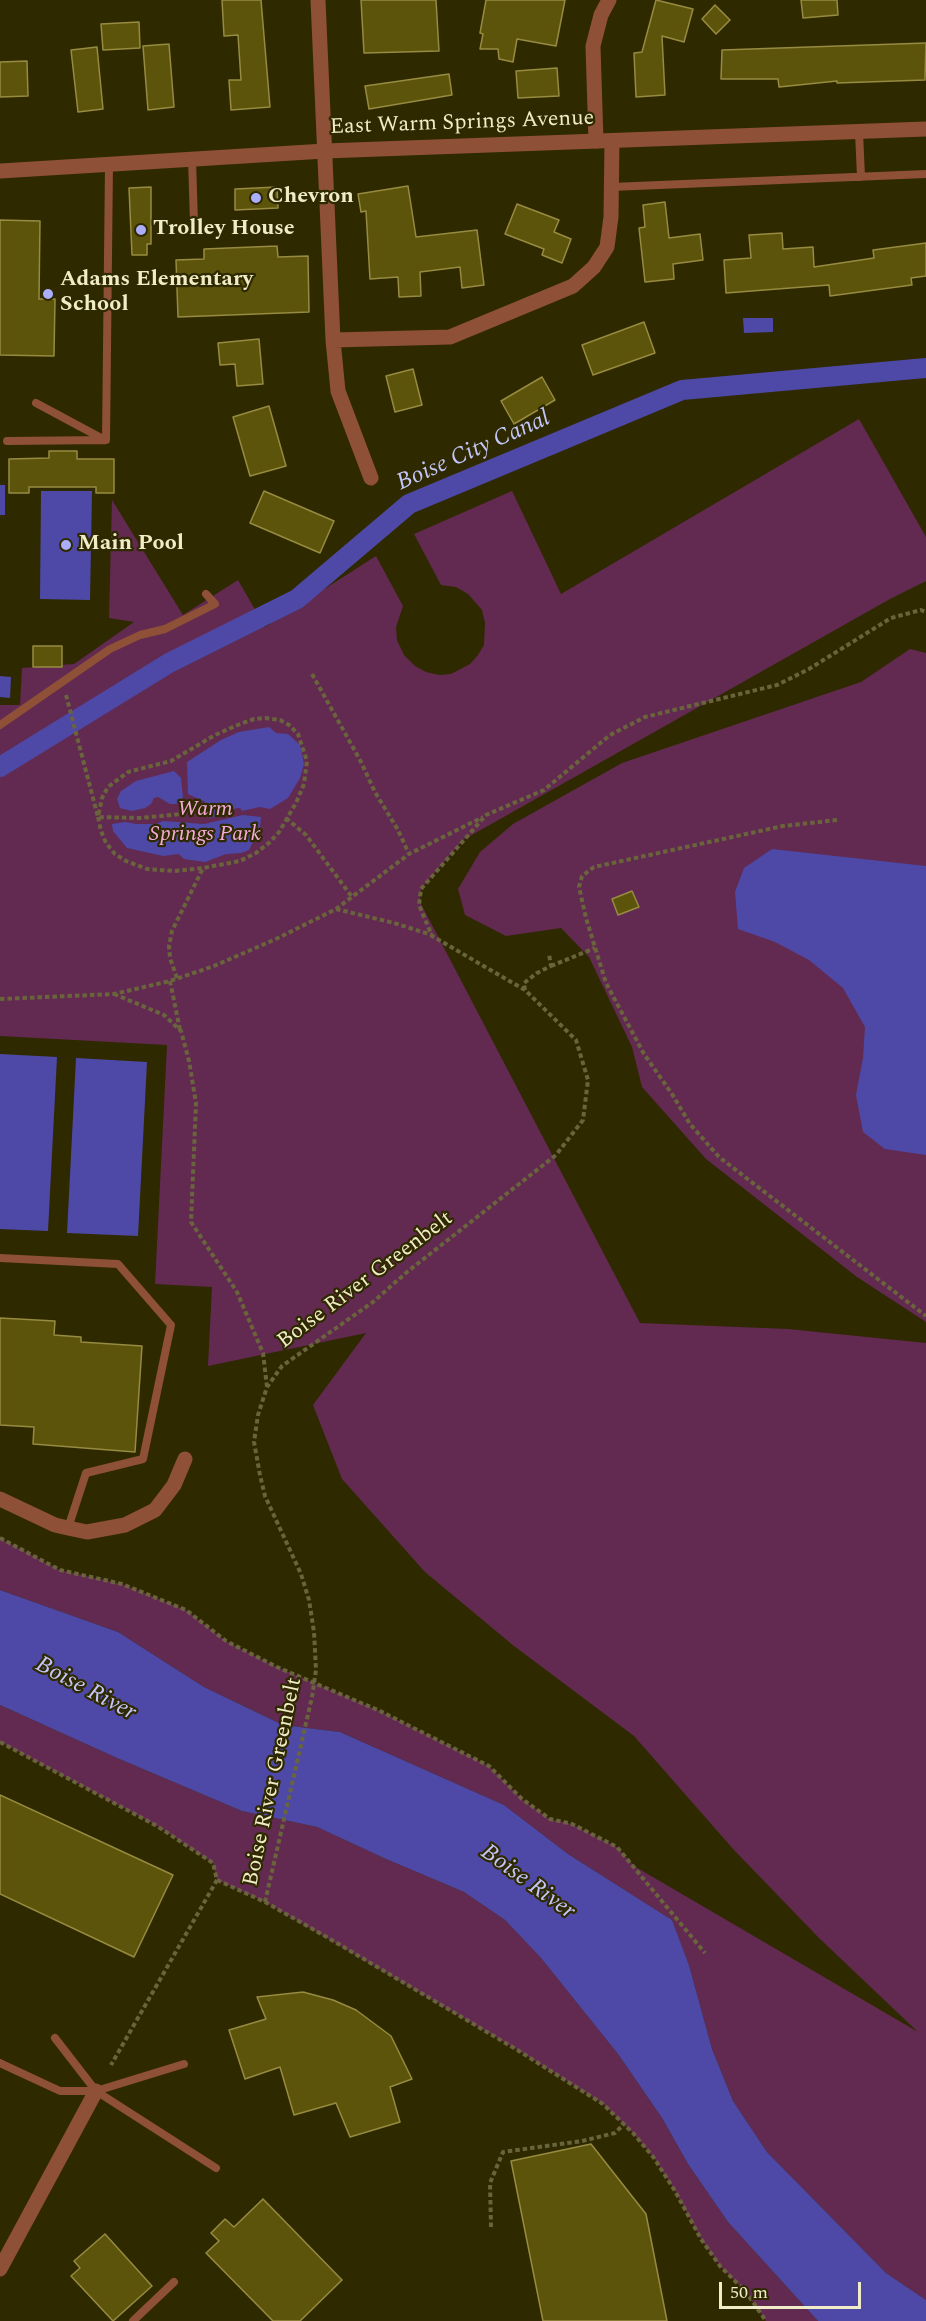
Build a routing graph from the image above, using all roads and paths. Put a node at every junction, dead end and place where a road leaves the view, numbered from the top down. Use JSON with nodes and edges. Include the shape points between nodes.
{"nodes":[{"id":1,"x":318,"y":0,"type":"edge"},
{"id":2,"x":609,"y":0,"type":"edge"},
{"id":3,"x":926,"y":129,"type":"edge"},
{"id":4,"x":859,"y":132,"type":"junction"},
{"id":5,"x":604,"y":141,"type":"junction"},
{"id":6,"x":325,"y":151,"type":"junction"},
{"id":7,"x":192,"y":159,"type":"junction"},
{"id":8,"x":109,"y":165,"type":"junction"},
{"id":9,"x":0,"y":171,"type":"edge"},
{"id":10,"x":926,"y":174,"type":"edge"},
{"id":11,"x":861,"y":177,"type":"junction"},
{"id":12,"x":611,"y":187,"type":"junction"},
{"id":13,"x":194,"y":223,"type":"dead end"},
{"id":14,"x":333,"y":340,"type":"junction"},
{"id":15,"x":36,"y":402,"type":"dead end"},
{"id":16,"x":106,"y":440,"type":"junction"},
{"id":17,"x":7,"y":441,"type":"dead end"},
{"id":18,"x":371,"y":478,"type":"dead end"},
{"id":19,"x":206,"y":594,"type":"dead end"},
{"id":20,"x":926,"y":612,"type":"edge"},
{"id":21,"x":312,"y":674,"type":"dead end"},
{"id":22,"x":63,"y":683,"type":"junction"},
{"id":23,"x":0,"y":725,"type":"edge"},
{"id":24,"x":192,"y":809,"type":"dead end"},
{"id":25,"x":486,"y":815,"type":"junction"},
{"id":26,"x":98,"y":817,"type":"junction"},
{"id":27,"x":286,"y":818,"type":"junction"},
{"id":28,"x":837,"y":820,"type":"dead end"},
{"id":29,"x":409,"y":854,"type":"junction"},
{"id":30,"x":203,"y":868,"type":"junction"},
{"id":31,"x":352,"y":898,"type":"junction"},
{"id":32,"x":336,"y":909,"type":"junction"},
{"id":33,"x":432,"y":936,"type":"junction"},
{"id":34,"x":595,"y":948,"type":"junction"},
{"id":35,"x":549,"y":954,"type":"dead end"},
{"id":36,"x":551,"y":966,"type":"junction"},
{"id":37,"x":177,"y":978,"type":"junction"},
{"id":38,"x":170,"y":981,"type":"junction"},
{"id":39,"x":525,"y":990,"type":"junction"},
{"id":40,"x":114,"y":994,"type":"junction"},
{"id":41,"x":0,"y":999,"type":"edge"},
{"id":42,"x":181,"y":1031,"type":"junction"},
{"id":43,"x":0,"y":1258,"type":"edge"},
{"id":44,"x":926,"y":1316,"type":"edge"},
{"id":45,"x":267,"y":1387,"type":"junction"},
{"id":46,"x":185,"y":1459,"type":"dead end"},
{"id":47,"x":0,"y":1499,"type":"edge"},
{"id":48,"x":68,"y":1528,"type":"junction"},
{"id":49,"x":0,"y":1538,"type":"edge"},
{"id":50,"x":314,"y":1682,"type":"junction"},
{"id":51,"x":0,"y":1742,"type":"edge"},
{"id":52,"x":217,"y":1880,"type":"junction"},
{"id":53,"x":265,"y":1902,"type":"junction"},
{"id":54,"x":705,"y":1953,"type":"dead end"},
{"id":55,"x":55,"y":2038,"type":"dead end"},
{"id":56,"x":0,"y":2063,"type":"edge"},
{"id":57,"x":184,"y":2064,"type":"dead end"},
{"id":58,"x":111,"y":2066,"type":"dead end"},
{"id":59,"x":96,"y":2091,"type":"junction"},
{"id":60,"x":624,"y":2124,"type":"junction"},
{"id":61,"x":216,"y":2168,"type":"dead end"},
{"id":62,"x":491,"y":2227,"type":"dead end"},
{"id":63,"x":4,"y":2250,"type":"edge"},
{"id":64,"x":0,"y":2269,"type":"edge"},
{"id":65,"x":174,"y":2282,"type":"dead end"},
{"id":66,"x":133,"y":2321,"type":"edge"},
{"id":67,"x":766,"y":2321,"type":"edge"}],
"edges":[{"from":1,"to":6,"type":"street"},
{"from":2,"to":5,"type":"street","via":[[593,46]]},
{"from":3,"to":4,"type":"street","name":"East Warm Springs Avenue"},
{"from":4,"to":5,"type":"street","name":"East Warm Springs Avenue"},
{"from":4,"to":11,"type":"lane"},
{"from":5,"to":6,"type":"street","name":"East Warm Springs Avenue"},
{"from":5,"to":12,"type":"street"},
{"from":6,"to":7,"type":"street","name":"East Warm Springs Avenue"},
{"from":6,"to":14,"type":"street"},
{"from":7,"to":8,"type":"street","name":"East Warm Springs Avenue"},
{"from":7,"to":13,"type":"lane"},
{"from":8,"to":9,"type":"street","name":"East Warm Springs Avenue"},
{"from":8,"to":16,"type":"lane"},
{"from":10,"to":11,"type":"lane"},
{"from":11,"to":12,"type":"lane"},
{"from":12,"to":14,"type":"street","via":[[607,247],[594,267],[573,286],[450,337]]},
{"from":14,"to":18,"type":"street","via":[[338,391]]},
{"from":15,"to":16,"type":"lane"},
{"from":16,"to":17,"type":"lane"},
{"from":19,"to":22,"type":"lane","via":[[215,604],[165,629],[110,649]]},
{"from":20,"to":25,"type":"path","via":[[891,618],[777,685],[645,717],[610,735],[544,790]]},
{"from":21,"to":29,"type":"path"},
{"from":22,"to":23,"type":"lane"},
{"from":22,"to":26,"type":"path"},
{"from":24,"to":26,"type":"path","via":[[181,814],[140,818]]},
{"from":25,"to":29,"type":"path"},
{"from":25,"to":33,"type":"path","via":[[421,889],[419,905]]},
{"from":26,"to":27,"type":"path","via":[[108,787],[128,772],[181,756],[215,735],[265,718],[280,720],[295,730],[307,761],[304,784]]},
{"from":26,"to":30,"type":"path","via":[[106,843],[126,861],[147,869]]},
{"from":27,"to":30,"type":"path","via":[[270,842],[256,853],[240,861]]},
{"from":27,"to":31,"type":"path","via":[[306,835]]},
{"from":28,"to":34,"type":"path","via":[[783,826],[594,867],[582,876],[579,887]]},
{"from":29,"to":31,"type":"path"},
{"from":30,"to":37,"type":"path","via":[[172,931],[170,958]]},
{"from":31,"to":32,"type":"path"},
{"from":32,"to":33,"type":"path","name":"Boise River Greenbelt"},
{"from":32,"to":37,"type":"path","via":[[243,954]]},
{"from":33,"to":39,"type":"path","name":"Boise River Greenbelt"},
{"from":34,"to":36,"type":"path"},
{"from":34,"to":44,"type":"path","via":[[606,983],[644,1054],[690,1124],[719,1157]]},
{"from":35,"to":36,"type":"path"},
{"from":36,"to":39,"type":"path","via":[[524,983]]},
{"from":37,"to":38,"type":"path"},
{"from":38,"to":40,"type":"path"},
{"from":38,"to":42,"type":"path"},
{"from":39,"to":45,"type":"path","name":"Boise River Greenbelt","via":[[576,1040],[588,1080],[583,1120],[556,1155],[373,1302],[282,1366]]},
{"from":40,"to":41,"type":"path"},
{"from":40,"to":42,"type":"path","via":[[164,1015]]},
{"from":42,"to":45,"type":"path","via":[[196,1103],[191,1222],[237,1292],[263,1353]]},
{"from":43,"to":48,"type":"lane","via":[[118,1264],[171,1325],[143,1459],[86,1473]]},
{"from":45,"to":50,"type":"path","name":"Boise River Greenbelt","via":[[254,1442],[265,1496],[309,1600],[314,1632]]},
{"from":46,"to":48,"type":"street","via":[[174,1485],[155,1510],[125,1526],[87,1532]]},
{"from":47,"to":48,"type":"street"},
{"from":49,"to":50,"type":"path","via":[[60,1570],[122,1584],[186,1610],[226,1641]]},
{"from":50,"to":53,"type":"path","name":"Boise River Greenbelt"},
{"from":50,"to":54,"type":"path","via":[[489,1766],[522,1799],[550,1819],[572,1824],[617,1847]]},
{"from":51,"to":52,"type":"path","name":"Boise River Greenbelt","via":[[157,1826],[213,1863]]},
{"from":52,"to":53,"type":"path","name":"Boise River Greenbelt"},
{"from":52,"to":58,"type":"path","name":"Boise River Greenbelt"},
{"from":53,"to":60,"type":"path","name":"Boise River Greenbelt","via":[[544,2067],[603,2104]]},
{"from":55,"to":59,"type":"lane"},
{"from":56,"to":59,"type":"lane","via":[[60,2091]]},
{"from":57,"to":59,"type":"lane"},
{"from":59,"to":61,"type":"lane"},
{"from":59,"to":63,"type":"street"},
{"from":60,"to":62,"type":"path","via":[[615,2133],[582,2141],[502,2152],[490,2183]]},
{"from":60,"to":67,"type":"path","name":"Boise River Greenbelt","via":[[654,2158],[720,2266],[746,2292]]},
{"from":63,"to":64,"type":"street"},
{"from":65,"to":66,"type":"lane"}]}
